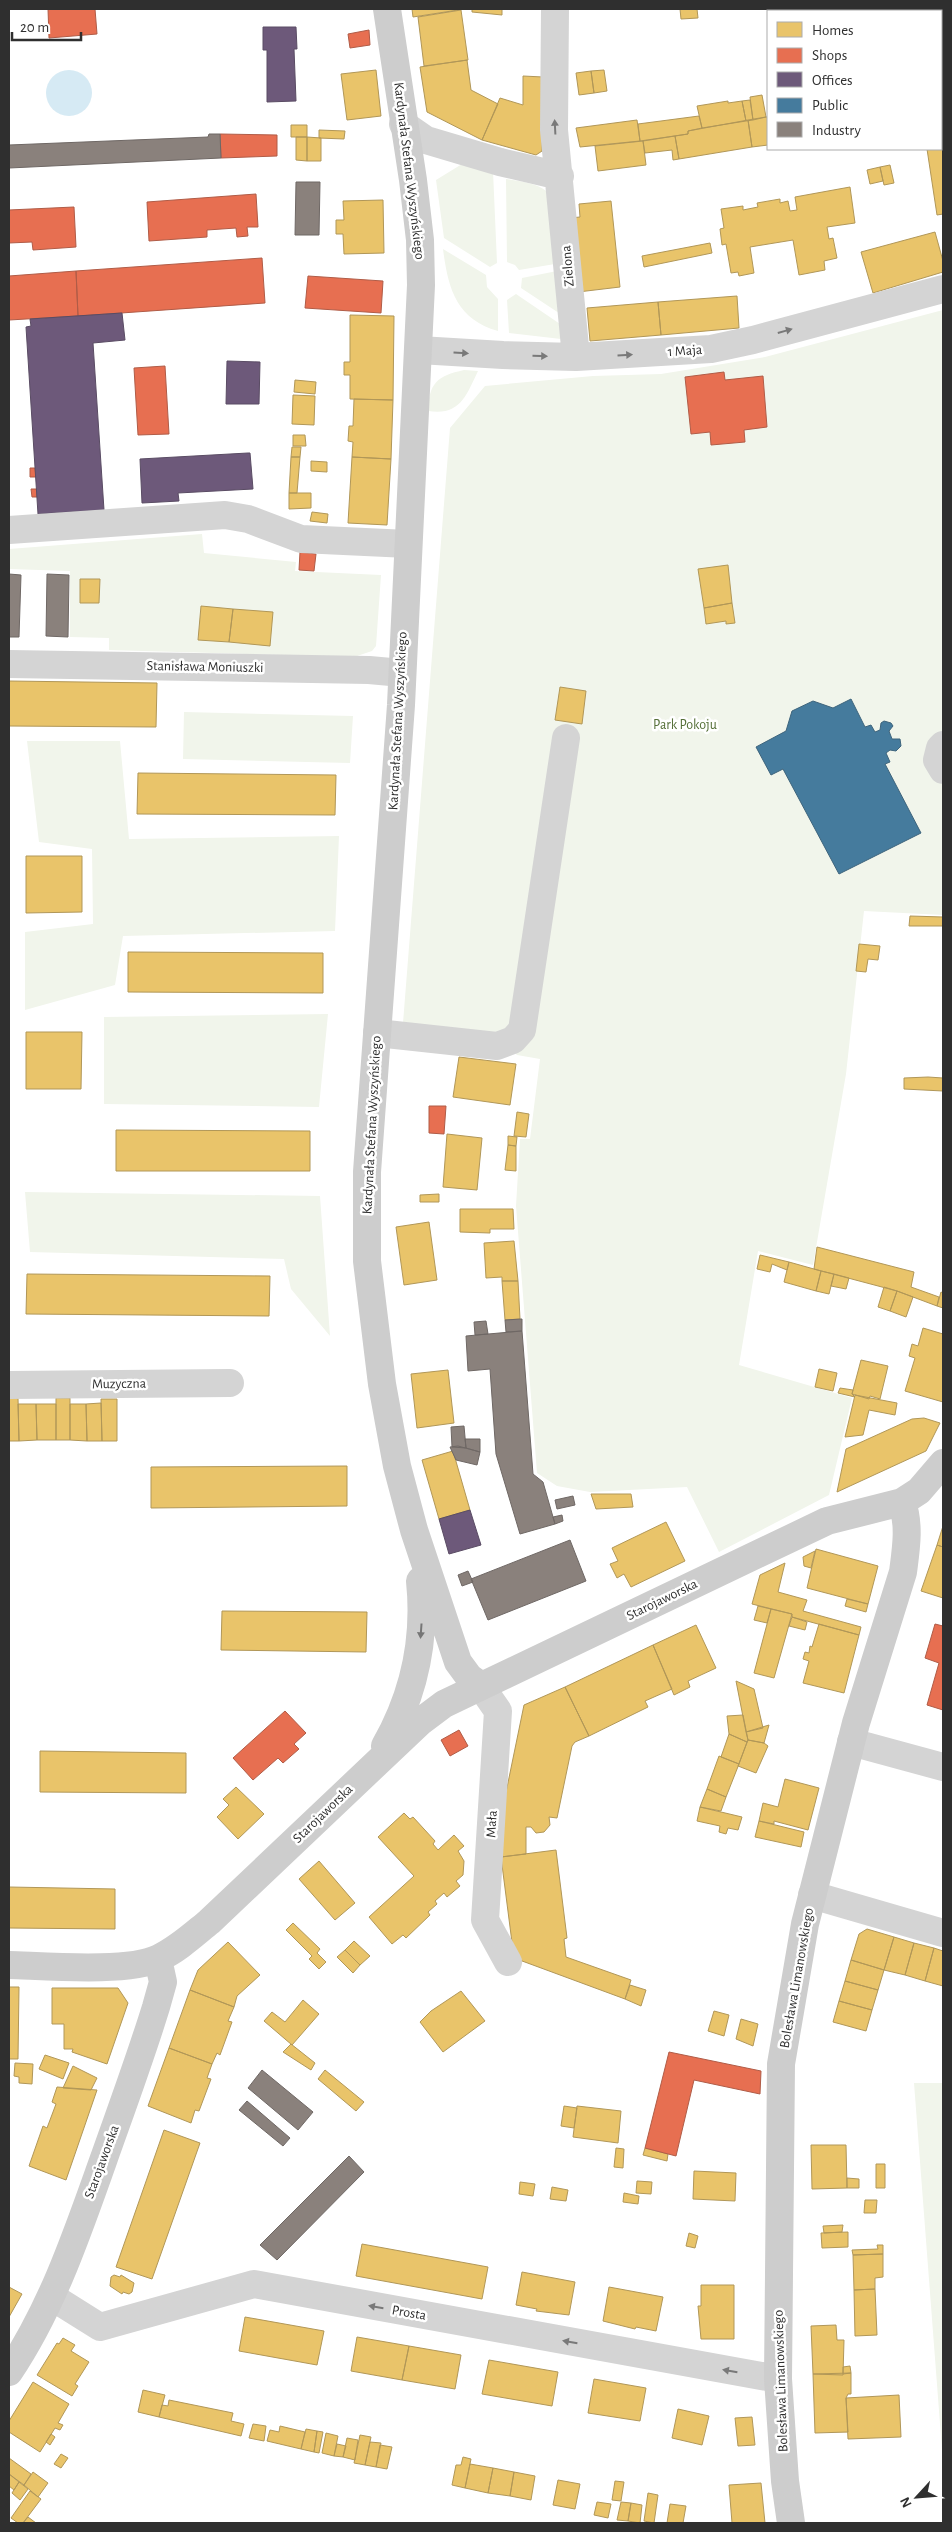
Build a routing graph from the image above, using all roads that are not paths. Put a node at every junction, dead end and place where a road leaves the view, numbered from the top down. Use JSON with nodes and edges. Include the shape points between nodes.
{"nodes":[{"id":1,"x":387,"y":9,"type":"edge"},
{"id":2,"x":555,"y":9,"type":"edge"},
{"id":3,"x":403,"y":124,"type":"junction"},
{"id":4,"x":560,"y":176,"type":"junction"},
{"id":5,"x":943,"y":289,"type":"edge"},
{"id":6,"x":418,"y":350,"type":"junction"},
{"id":7,"x":576,"y":357,"type":"junction"},
{"id":8,"x":9,"y":530,"type":"edge"},
{"id":9,"x":408,"y":544,"type":"junction"},
{"id":10,"x":9,"y":664,"type":"edge"},
{"id":11,"x":402,"y":673,"type":"junction"},
{"id":12,"x":566,"y":738,"type":"dead end"},
{"id":13,"x":943,"y":744,"type":"edge"},
{"id":14,"x":943,"y":770,"type":"edge"},
{"id":15,"x":377,"y":1033,"type":"junction"},
{"id":16,"x":230,"y":1383,"type":"dead end"},
{"id":17,"x":9,"y":1385,"type":"edge"},
{"id":18,"x":943,"y":1463,"type":"edge"},
{"id":19,"x":902,"y":1502,"type":"junction"},
{"id":20,"x":414,"y":1530,"type":"junction"},
{"id":21,"x":480,"y":1685,"type":"junction"},
{"id":22,"x":851,"y":1742,"type":"junction"},
{"id":23,"x":376,"y":1763,"type":"junction"},
{"id":24,"x":943,"y":1767,"type":"edge"},
{"id":25,"x":812,"y":1895,"type":"junction"},
{"id":26,"x":943,"y":1933,"type":"edge"},
{"id":27,"x":158,"y":1959,"type":"junction"},
{"id":28,"x":508,"y":1962,"type":"dead end"},
{"id":29,"x":9,"y":1965,"type":"edge"},
{"id":30,"x":52,"y":2297,"type":"junction"},
{"id":31,"x":9,"y":2372,"type":"edge"},
{"id":32,"x":778,"y":2379,"type":"junction"},
{"id":33,"x":791,"y":2523,"type":"edge"}],
"edges":[{"from":1,"to":3,"type":"street","name":"Kardynała Stefana Wyszyńskiego"},
{"from":4,"to":2,"type":"street","name":"Zielona","one_way":true,"via":[[554,130]]},
{"from":3,"to":4,"type":"street","via":[[426,140]]},
{"from":3,"to":6,"type":"street","name":"Kardynała Stefana Wyszyńskiego","via":[[420,240]]},
{"from":4,"to":7,"type":"street","name":"Zielona"},
{"from":7,"to":5,"type":"street","name":"1 Maja","one_way":true,"via":[[711,349]]},
{"from":6,"to":7,"type":"street","name":"1 Maja","one_way":true},
{"from":6,"to":9,"type":"street","name":"Kardynała Stefana Wyszyńskiego"},
{"from":8,"to":9,"type":"street","via":[[224,515],[248,519],[301,539]]},
{"from":9,"to":11,"type":"street","name":"Kardynała Stefana Wyszyńskiego"},
{"from":10,"to":11,"type":"street","name":"Stanisława Moniuszki"},
{"from":11,"to":15,"type":"street","name":"Kardynała Stefana Wyszyńskiego"},
{"from":12,"to":15,"type":"street","via":[[522,1030],[513,1040],[497,1046]]},
{"from":13,"to":14,"type":"street","via":[[937,760]]},
{"from":15,"to":20,"type":"street","name":"Kardynała Stefana Wyszyńskiego","via":[[367,1172],[367,1261],[386,1413]]},
{"from":16,"to":17,"type":"street","name":"Muzyczna"},
{"from":18,"to":19,"type":"street","via":[[919,1491]]},
{"from":19,"to":21,"type":"street","name":"Starojaworska","via":[[827,1521]]},
{"from":19,"to":22,"type":"street","name":"Bolesława Limanowskiego","via":[[906,1513],[903,1572]]},
{"from":20,"to":21,"type":"street","name":"Kardynała Stefana Wyszyńskiego","via":[[458,1662]]},
{"from":20,"to":23,"type":"street","one_way":true,"via":[[423,1610],[420,1648],[406,1702]]},
{"from":21,"to":23,"type":"street","name":"Starojaworska","via":[[444,1704],[420,1722]]},
{"from":21,"to":28,"type":"street","name":"Mała","via":[[498,1711],[485,1920]]},
{"from":22,"to":24,"type":"street"},
{"from":22,"to":25,"type":"street","name":"Bolesława Limanowskiego"},
{"from":23,"to":27,"type":"street","name":"Starojaworska","via":[[209,1922],[182,1945]]},
{"from":25,"to":26,"type":"street"},
{"from":25,"to":32,"type":"street","name":"Bolesława Limanowskiego","via":[[781,2064]]},
{"from":27,"to":29,"type":"street","via":[[113,1966]]},
{"from":27,"to":30,"type":"street","name":"Starojaworska","via":[[163,1982],[154,2016]]},
{"from":30,"to":31,"type":"street","name":"Starojaworska"},
{"from":32,"to":30,"type":"street","name":"Prosta","one_way":true,"via":[[254,2284],[100,2327]]},
{"from":32,"to":33,"type":"street","name":"Bolesława Limanowskiego"}]}
